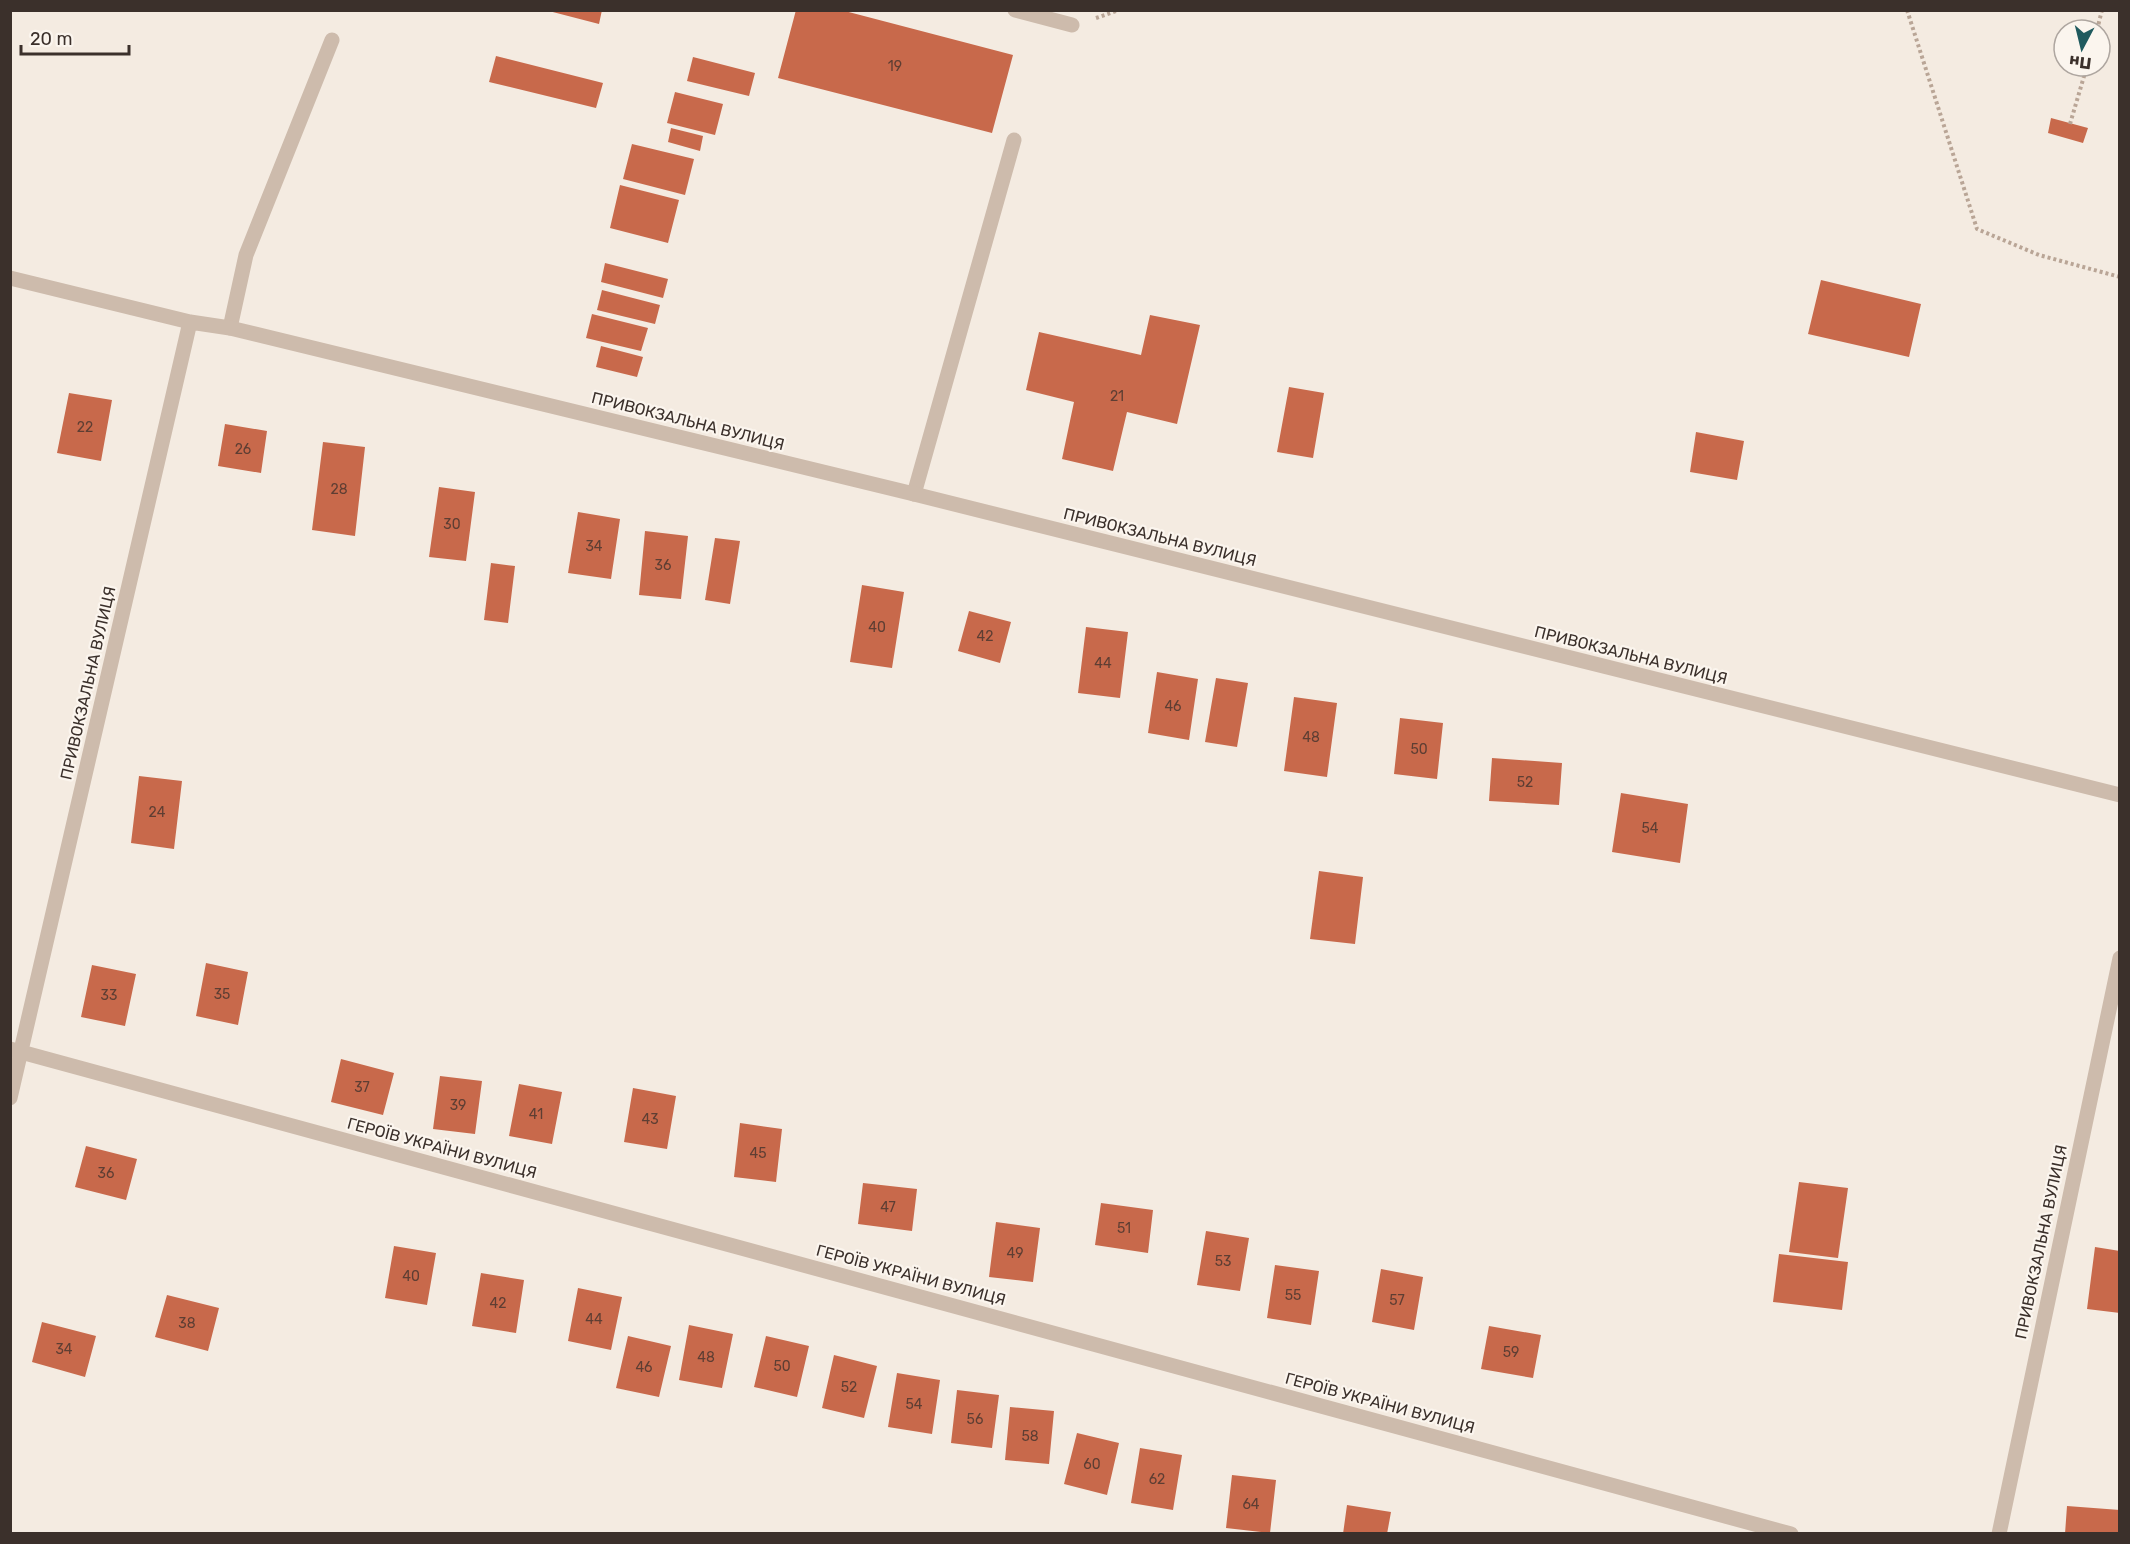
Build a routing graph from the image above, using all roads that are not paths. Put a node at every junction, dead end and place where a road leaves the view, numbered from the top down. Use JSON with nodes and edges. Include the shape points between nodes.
{"nodes":[{"id":1,"x":1015,"y":10,"type":"edge"},
{"id":2,"x":1072,"y":25,"type":"dead end"},
{"id":3,"x":332,"y":40,"type":"dead end"},
{"id":4,"x":1014,"y":140,"type":"dead end"},
{"id":5,"x":10,"y":278,"type":"edge"},
{"id":6,"x":190,"y":322,"type":"junction"},
{"id":7,"x":230,"y":328,"type":"junction"},
{"id":8,"x":914,"y":494,"type":"junction"},
{"id":9,"x":2120,"y":795,"type":"edge"},
{"id":10,"x":2120,"y":958,"type":"edge"},
{"id":11,"x":16,"y":1051,"type":"edge"},
{"id":12,"x":10,"y":1098,"type":"edge"},
{"id":13,"x":1791,"y":1533,"type":"edge"},
{"id":14,"x":1999,"y":1533,"type":"edge"}],
"edges":[{"from":1,"to":2,"type":"street"},
{"from":3,"to":7,"type":"street","via":[[246,255]]},
{"from":4,"to":8,"type":"street"},
{"from":5,"to":6,"type":"street","name":"ПРИВОКЗАЛЬНА ВУЛИЦЯ"},
{"from":6,"to":7,"type":"street","name":"ПРИВОКЗАЛЬНА ВУЛИЦЯ"},
{"from":6,"to":11,"type":"street","name":"ПРИВОКЗАЛЬНА ВУЛИЦЯ"},
{"from":7,"to":8,"type":"street","name":"ПРИВОКЗАЛЬНА ВУЛИЦЯ"},
{"from":8,"to":9,"type":"street","name":"ПРИВОКЗАЛЬНА ВУЛИЦЯ"},
{"from":10,"to":14,"type":"street","name":"ПРИВОКЗАЛЬНА ВУЛИЦЯ"},
{"from":11,"to":12,"type":"street"},
{"from":11,"to":13,"type":"street","name":"ГЕРОЇВ УКРАЇНИ ВУЛИЦЯ"}]}
